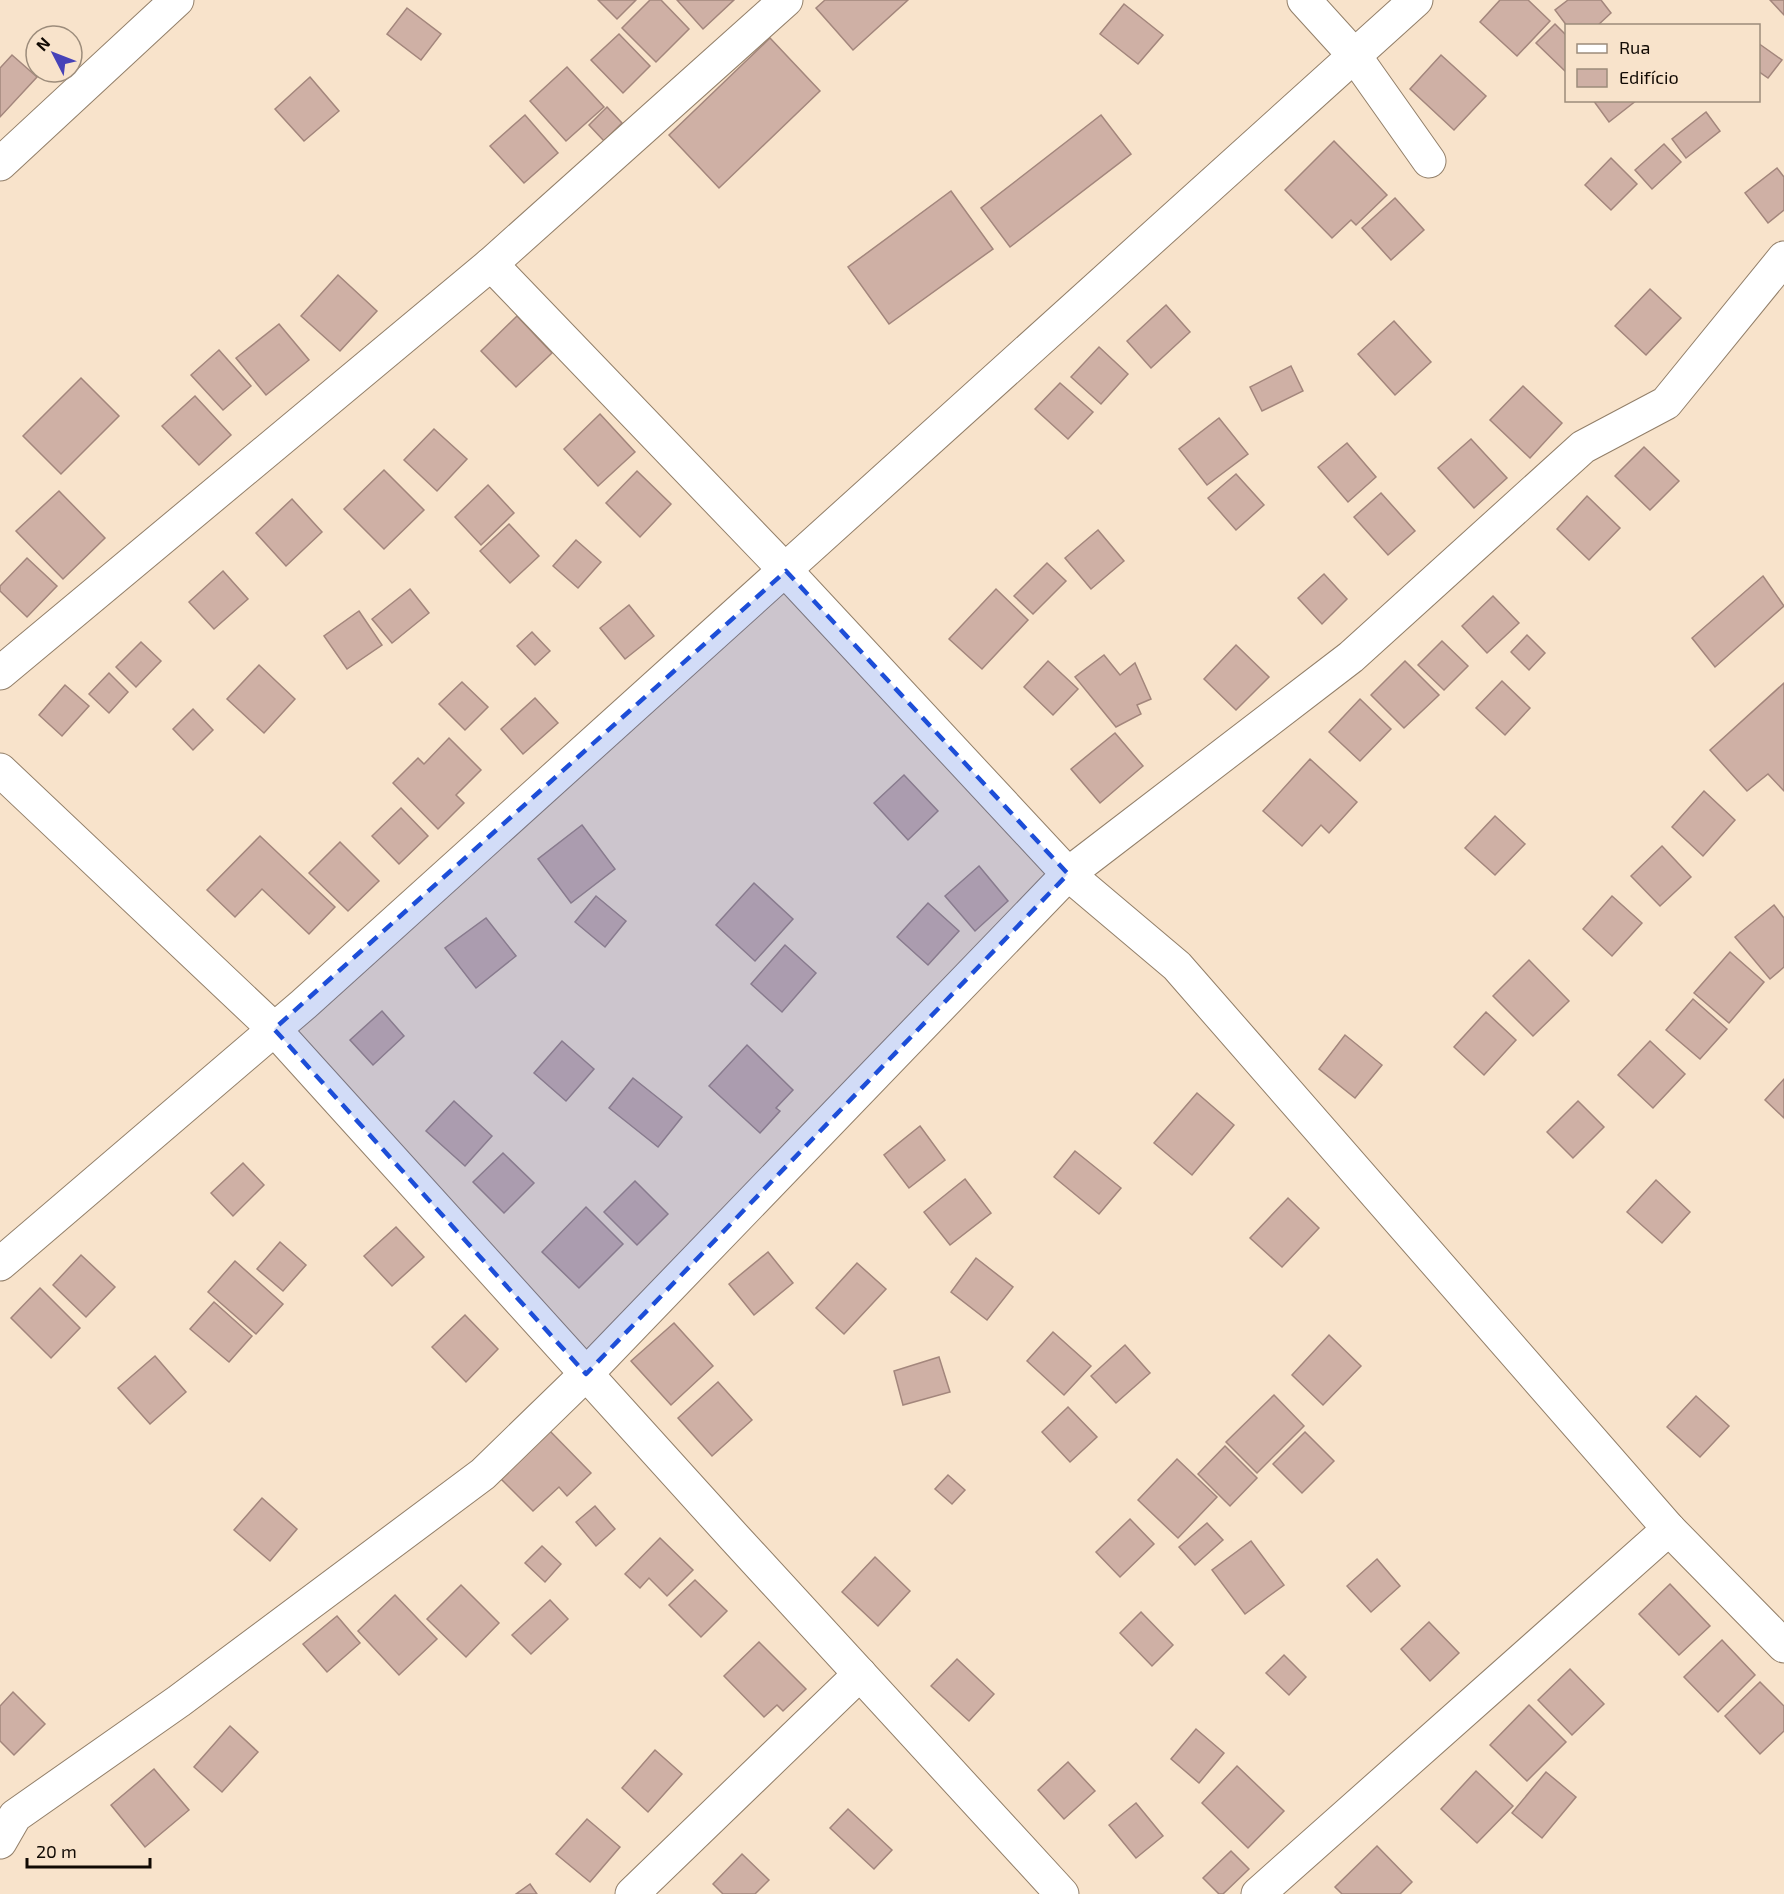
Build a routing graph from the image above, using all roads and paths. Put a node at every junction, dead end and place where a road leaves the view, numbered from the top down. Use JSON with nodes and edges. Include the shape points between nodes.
{"nodes":[{"id":1,"x":177,"y":0,"type":"edge"},
{"id":2,"x":786,"y":0,"type":"edge"},
{"id":3,"x":1304,"y":0,"type":"edge"},
{"id":4,"x":1416,"y":0,"type":"edge"},
{"id":5,"x":1354,"y":55,"type":"junction"},
{"id":6,"x":1429,"y":161,"type":"dead end"},
{"id":7,"x":0,"y":164,"type":"edge"},
{"id":8,"x":1784,"y":258,"type":"edge"},
{"id":9,"x":491,"y":264,"type":"junction"},
{"id":10,"x":786,"y":571,"type":"junction"},
{"id":11,"x":0,"y":674,"type":"edge"},
{"id":12,"x":0,"y":770,"type":"edge"},
{"id":13,"x":1068,"y":874,"type":"junction"},
{"id":14,"x":274,"y":1029,"type":"junction"},
{"id":15,"x":0,"y":1264,"type":"edge"},
{"id":16,"x":586,"y":1374,"type":"junction"},
{"id":17,"x":1669,"y":1530,"type":"junction"},
{"id":18,"x":1784,"y":1646,"type":"edge"},
{"id":19,"x":860,"y":1674,"type":"junction"},
{"id":20,"x":5,"y":1819,"type":"edge"},
{"id":21,"x":632,"y":1894,"type":"edge"},
{"id":22,"x":1062,"y":1894,"type":"edge"},
{"id":23,"x":1258,"y":1894,"type":"edge"}],
"edges":[{"from":1,"to":7,"type":"street"},
{"from":2,"to":9,"type":"street"},
{"from":3,"to":5,"type":"street"},
{"from":4,"to":5,"type":"street"},
{"from":5,"to":6,"type":"street"},
{"from":5,"to":10,"type":"street"},
{"from":8,"to":13,"type":"street","via":[[1666,402],[1583,447],[1352,657]]},
{"from":9,"to":10,"type":"street"},
{"from":9,"to":11,"type":"street"},
{"from":10,"to":13,"type":"street"},
{"from":10,"to":14,"type":"street"},
{"from":12,"to":14,"type":"street"},
{"from":13,"to":16,"type":"street"},
{"from":13,"to":17,"type":"street","via":[[1177,966]]},
{"from":14,"to":15,"type":"street"},
{"from":14,"to":16,"type":"street"},
{"from":16,"to":19,"type":"street"},
{"from":16,"to":20,"type":"street","via":[[483,1474],[179,1701]]},
{"from":17,"to":18,"type":"street"},
{"from":17,"to":23,"type":"street"},
{"from":19,"to":21,"type":"street"},
{"from":19,"to":22,"type":"street"}]}
